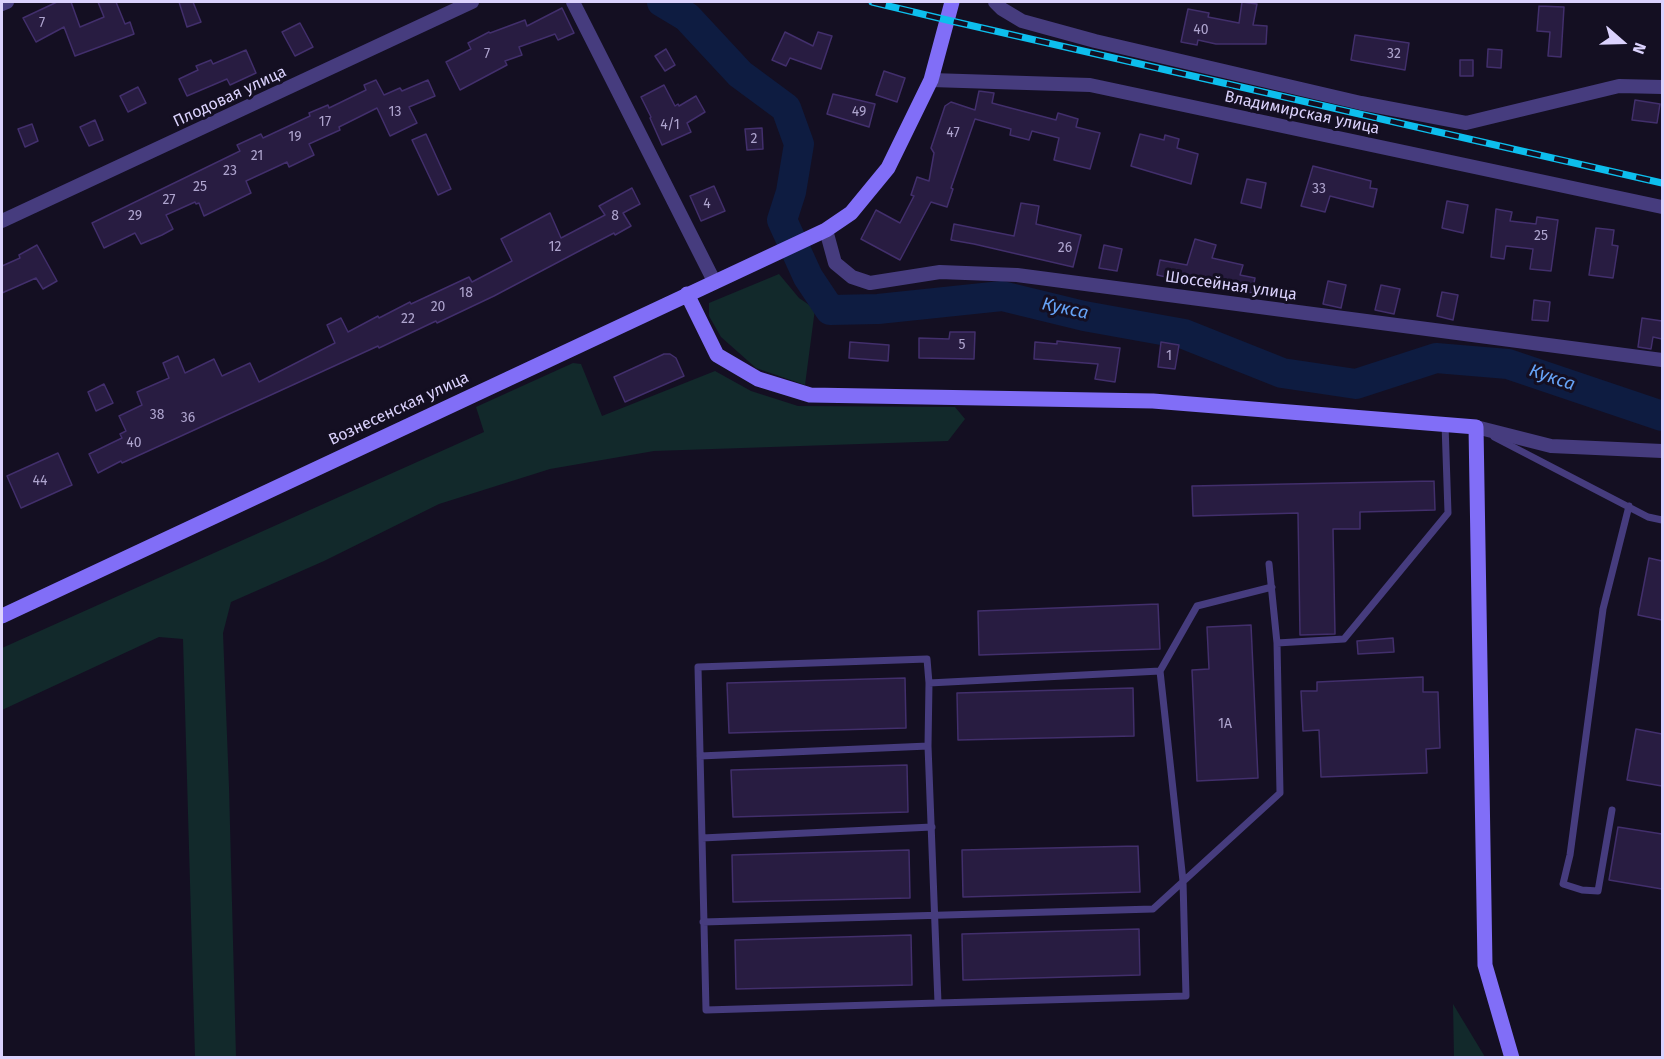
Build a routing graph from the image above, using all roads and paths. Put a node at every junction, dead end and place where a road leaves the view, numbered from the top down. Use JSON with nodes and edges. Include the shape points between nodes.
{"nodes":[{"id":1,"x":7,"y":2,"type":"edge"},
{"id":2,"x":472,"y":2,"type":"edge"},
{"id":3,"x":573,"y":2,"type":"edge"},
{"id":4,"x":952,"y":2,"type":"edge"},
{"id":5,"x":995,"y":2,"type":"edge"},
{"id":6,"x":2,"y":4,"type":"edge"},
{"id":7,"x":931,"y":80,"type":"junction"},
{"id":8,"x":1662,"y":87,"type":"edge"},
{"id":9,"x":1662,"y":207,"type":"edge"},
{"id":10,"x":2,"y":221,"type":"edge"},
{"id":11,"x":819,"y":234,"type":"junction"},
{"id":12,"x":714,"y":281,"type":"junction"},
{"id":13,"x":687,"y":294,"type":"junction"},
{"id":14,"x":1662,"y":360,"type":"edge"},
{"id":15,"x":1445,"y":424,"type":"junction"},
{"id":16,"x":1476,"y":427,"type":"junction"},
{"id":17,"x":1662,"y":451,"type":"edge"},
{"id":18,"x":1629,"y":506,"type":"junction"},
{"id":19,"x":1662,"y":520,"type":"edge"},
{"id":20,"x":1269,"y":564,"type":"dead end"},
{"id":21,"x":1272,"y":587,"type":"junction"},
{"id":22,"x":2,"y":616,"type":"edge"},
{"id":23,"x":1277,"y":643,"type":"junction"},
{"id":24,"x":1160,"y":671,"type":"junction"},
{"id":25,"x":929,"y":683,"type":"junction"},
{"id":26,"x":928,"y":746,"type":"junction"},
{"id":27,"x":700,"y":756,"type":"junction"},
{"id":28,"x":1612,"y":810,"type":"dead end"},
{"id":29,"x":932,"y":827,"type":"junction"},
{"id":30,"x":702,"y":838,"type":"junction"},
{"id":31,"x":1184,"y":881,"type":"junction"},
{"id":32,"x":936,"y":915,"type":"junction"},
{"id":33,"x":704,"y":922,"type":"junction"},
{"id":34,"x":938,"y":1003,"type":"junction"},
{"id":35,"x":1512,"y":1058,"type":"edge"}],
"edges":[{"from":1,"to":6,"type":"street"},
{"from":2,"to":10,"type":"street","name":"Плодовая улица"},
{"from":3,"to":12,"type":"street"},
{"from":4,"to":7,"type":"street","name":"Вознесенская улица"},
{"from":5,"to":8,"type":"street","name":"Владимирская улица","via":[[1022,21],[1095,41],[1360,103],[1466,123],[1618,86]]},
{"from":7,"to":9,"type":"street","name":"Владимирская улица","via":[[1090,85]]},
{"from":7,"to":11,"type":"street","name":"Вознесенская улица","via":[[888,168],[851,213]]},
{"from":11,"to":12,"type":"street","name":"Вознесенская улица"},
{"from":11,"to":14,"type":"street","name":"Шоссейная улица","via":[[835,263],[852,278],[870,283],[940,272],[1017,275]]},
{"from":12,"to":13,"type":"street","name":"Вознесенская улица"},
{"from":13,"to":15,"type":"street","via":[[717,355],[758,379],[810,395],[1153,401]]},
{"from":13,"to":22,"type":"street","name":"Вознесенская улица"},
{"from":15,"to":16,"type":"street"},
{"from":15,"to":23,"type":"lane","via":[[1448,513],[1344,639]]},
{"from":16,"to":17,"type":"street","via":[[1551,446]]},
{"from":16,"to":18,"type":"lane"},
{"from":16,"to":35,"type":"street","via":[[1485,965]]},
{"from":18,"to":19,"type":"lane"},
{"from":18,"to":28,"type":"lane","via":[[1602,609],[1563,884],[1598,891]]},
{"from":20,"to":21,"type":"lane"},
{"from":21,"to":23,"type":"lane"},
{"from":21,"to":24,"type":"lane","via":[[1197,606]]},
{"from":23,"to":31,"type":"lane","via":[[1280,794]]},
{"from":24,"to":25,"type":"lane"},
{"from":24,"to":31,"type":"lane"},
{"from":25,"to":26,"type":"lane"},
{"from":25,"to":27,"type":"lane","via":[[927,659],[698,667]]},
{"from":26,"to":27,"type":"lane"},
{"from":26,"to":29,"type":"lane"},
{"from":27,"to":30,"type":"lane"},
{"from":29,"to":30,"type":"lane"},
{"from":29,"to":32,"type":"lane"},
{"from":30,"to":33,"type":"lane"},
{"from":31,"to":32,"type":"lane","via":[[1153,909]]},
{"from":31,"to":34,"type":"lane","via":[[1186,996]]},
{"from":32,"to":33,"type":"lane"},
{"from":32,"to":34,"type":"lane"},
{"from":33,"to":34,"type":"lane","via":[[706,1010]]}]}
